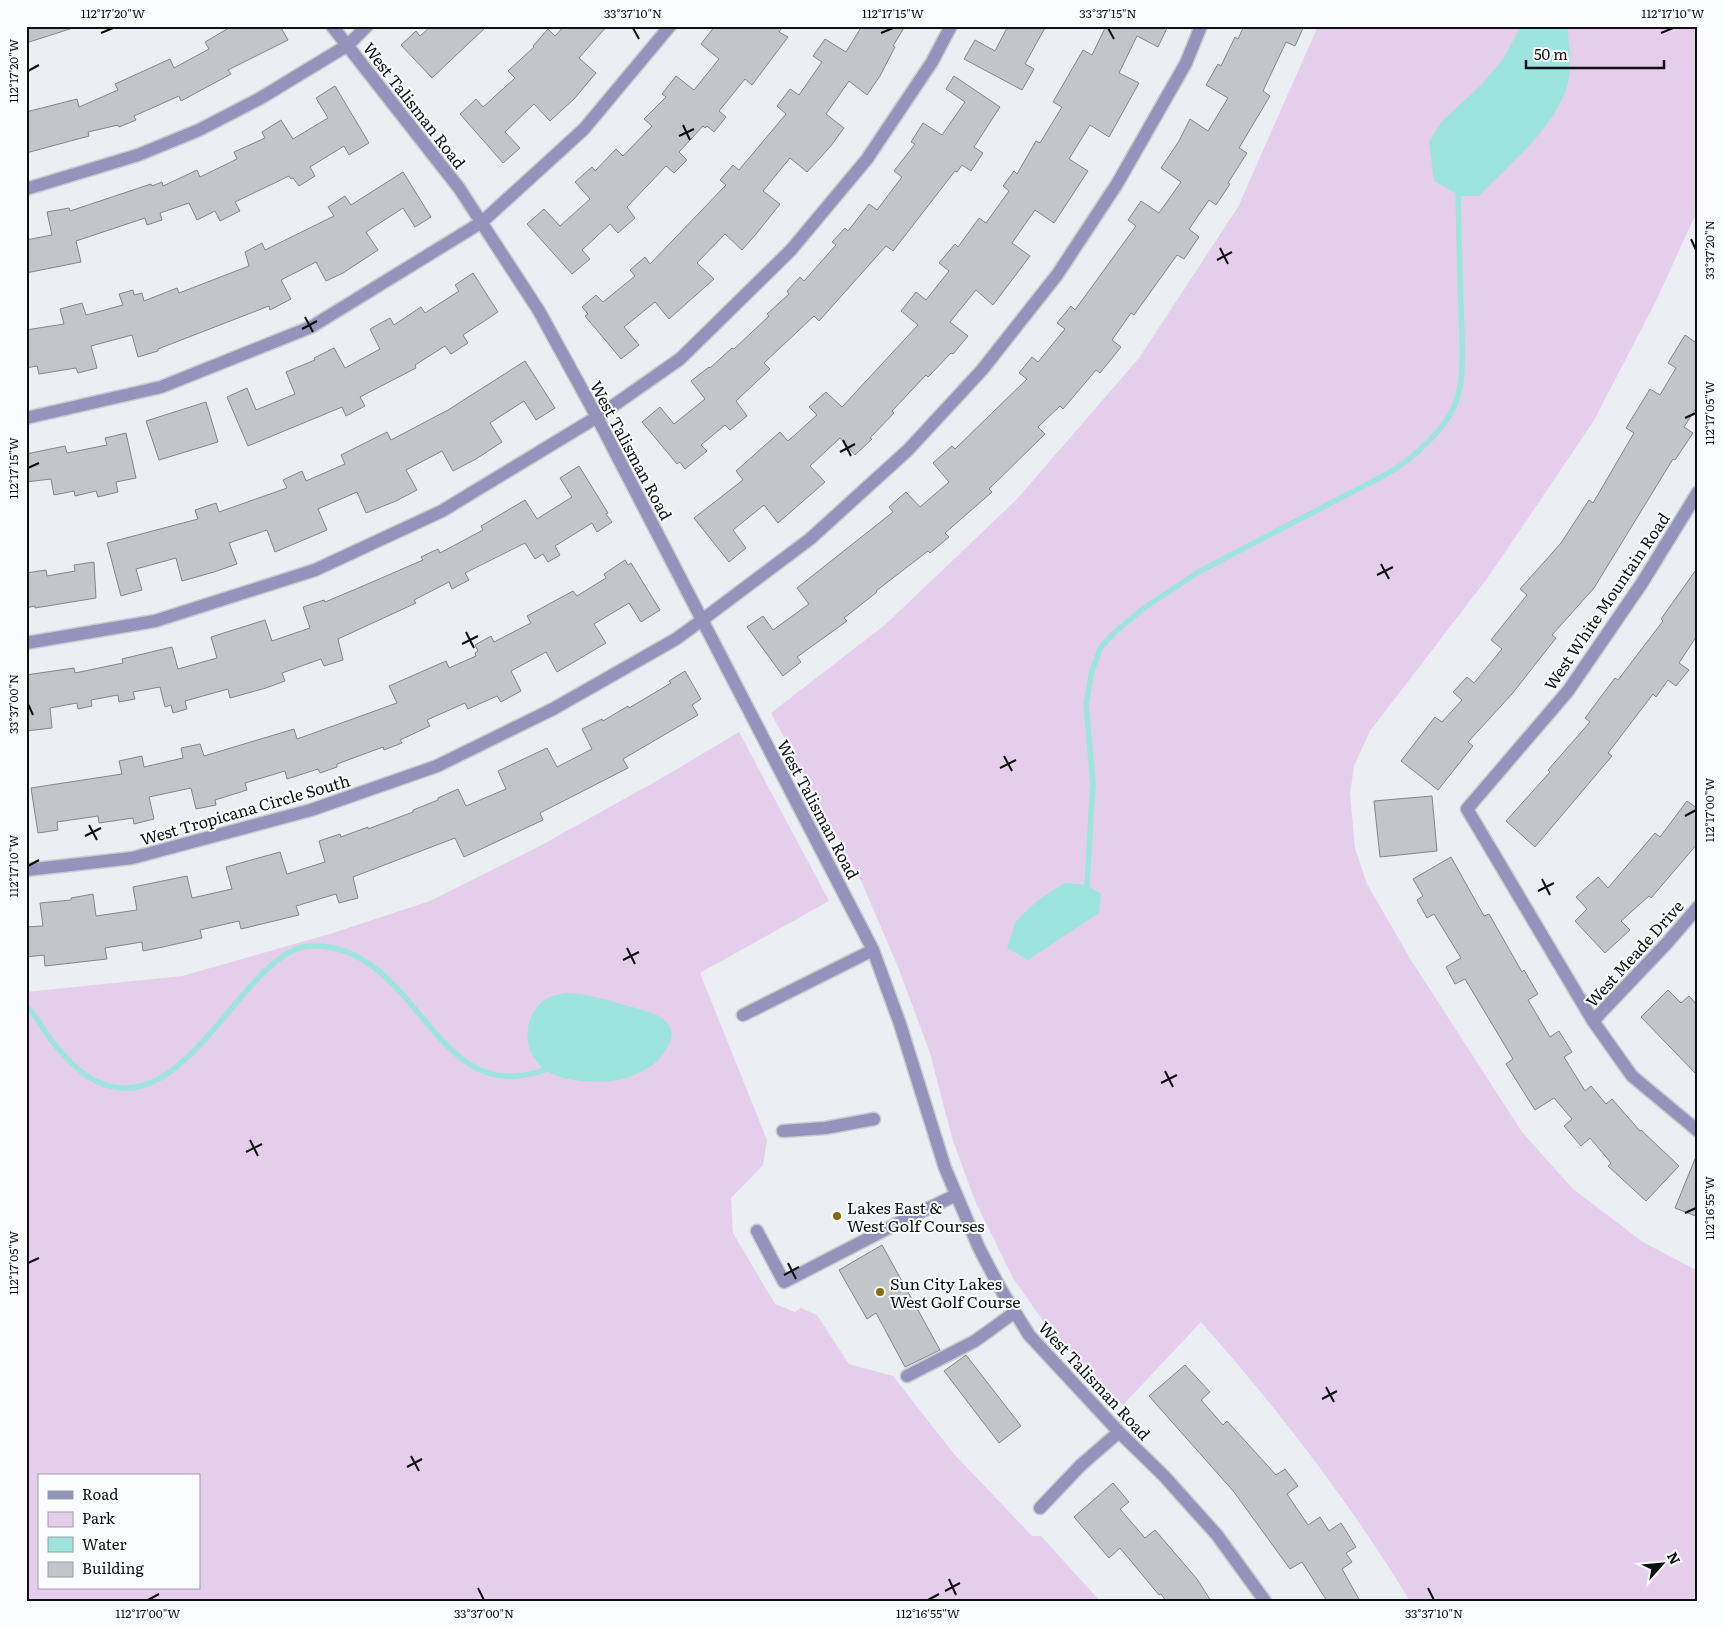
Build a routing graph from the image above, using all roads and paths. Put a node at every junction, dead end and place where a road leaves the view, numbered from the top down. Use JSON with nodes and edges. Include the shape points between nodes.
{"nodes":[{"id":1,"x":332,"y":26,"type":"edge"},
{"id":2,"x":367,"y":26,"type":"edge"},
{"id":3,"x":670,"y":26,"type":"edge"},
{"id":4,"x":951,"y":26,"type":"edge"},
{"id":5,"x":1201,"y":26,"type":"edge"},
{"id":6,"x":348,"y":45,"type":"junction"},
{"id":7,"x":26,"y":189,"type":"edge"},
{"id":8,"x":482,"y":222,"type":"junction"},
{"id":9,"x":598,"y":417,"type":"junction"},
{"id":10,"x":26,"y":418,"type":"edge"},
{"id":11,"x":1698,"y":492,"type":"edge"},
{"id":12,"x":702,"y":620,"type":"junction"},
{"id":13,"x":26,"y":643,"type":"edge"},
{"id":14,"x":26,"y":870,"type":"edge"},
{"id":15,"x":1698,"y":907,"type":"edge"},
{"id":16,"x":873,"y":950,"type":"junction"},
{"id":17,"x":743,"y":1016,"type":"dead end"},
{"id":18,"x":1593,"y":1021,"type":"junction"},
{"id":19,"x":874,"y":1119,"type":"dead end"},
{"id":20,"x":783,"y":1130,"type":"dead end"},
{"id":21,"x":1698,"y":1131,"type":"edge"},
{"id":22,"x":956,"y":1195,"type":"junction"},
{"id":23,"x":757,"y":1230,"type":"dead end"},
{"id":24,"x":1015,"y":1312,"type":"junction"},
{"id":25,"x":907,"y":1376,"type":"dead end"},
{"id":26,"x":1119,"y":1432,"type":"junction"},
{"id":27,"x":1040,"y":1508,"type":"dead end"},
{"id":28,"x":1265,"y":1601,"type":"edge"}],
"edges":[{"from":1,"to":6,"type":"street","name":"West Talisman Road"},
{"from":2,"to":6,"type":"street"},
{"from":3,"to":8,"type":"street","via":[[584,129]]},
{"from":4,"to":9,"type":"street","via":[[932,62],[867,159],[792,250],[680,359]]},
{"from":5,"to":12,"type":"street","name":"West Tropicana Circle South","via":[[1186,63],[1117,184],[1057,275],[982,370],[908,450],[817,532]]},
{"from":6,"to":7,"type":"street","via":[[259,99],[199,130],[138,155]]},
{"from":6,"to":8,"type":"street","name":"West Talisman Road"},
{"from":8,"to":9,"type":"street","name":"West Talisman Road","via":[[539,311]]},
{"from":8,"to":10,"type":"street","via":[[311,327],[162,386]]},
{"from":9,"to":12,"type":"street","name":"West Talisman Road"},
{"from":9,"to":13,"type":"street","via":[[442,511],[315,570],[155,621]]},
{"from":11,"to":18,"type":"street","name":"West White Mountain Road","via":[[1568,691],[1467,809]]},
{"from":12,"to":14,"type":"street","name":"West Tropicana Circle South","via":[[676,639],[553,709],[437,766],[311,810],[132,858]]},
{"from":12,"to":16,"type":"street","name":"West Talisman Road"},
{"from":15,"to":18,"type":"street","name":"West Meade Drive"},
{"from":16,"to":17,"type":"street"},
{"from":16,"to":22,"type":"street","name":"West Talisman Road"},
{"from":18,"to":21,"type":"street","name":"West White Mountain Road","via":[[1632,1076]]},
{"from":19,"to":20,"type":"street","via":[[825,1128]]},
{"from":22,"to":23,"type":"street","via":[[784,1282]]},
{"from":22,"to":24,"type":"street","name":"West Talisman Road","via":[[979,1248]]},
{"from":24,"to":25,"type":"street","via":[[975,1341]]},
{"from":24,"to":26,"type":"street","name":"West Talisman Road","via":[[1029,1335]]},
{"from":26,"to":27,"type":"street","via":[[1081,1465]]},
{"from":26,"to":28,"type":"street","name":"West Talisman Road","via":[[1217,1535]]}]}
